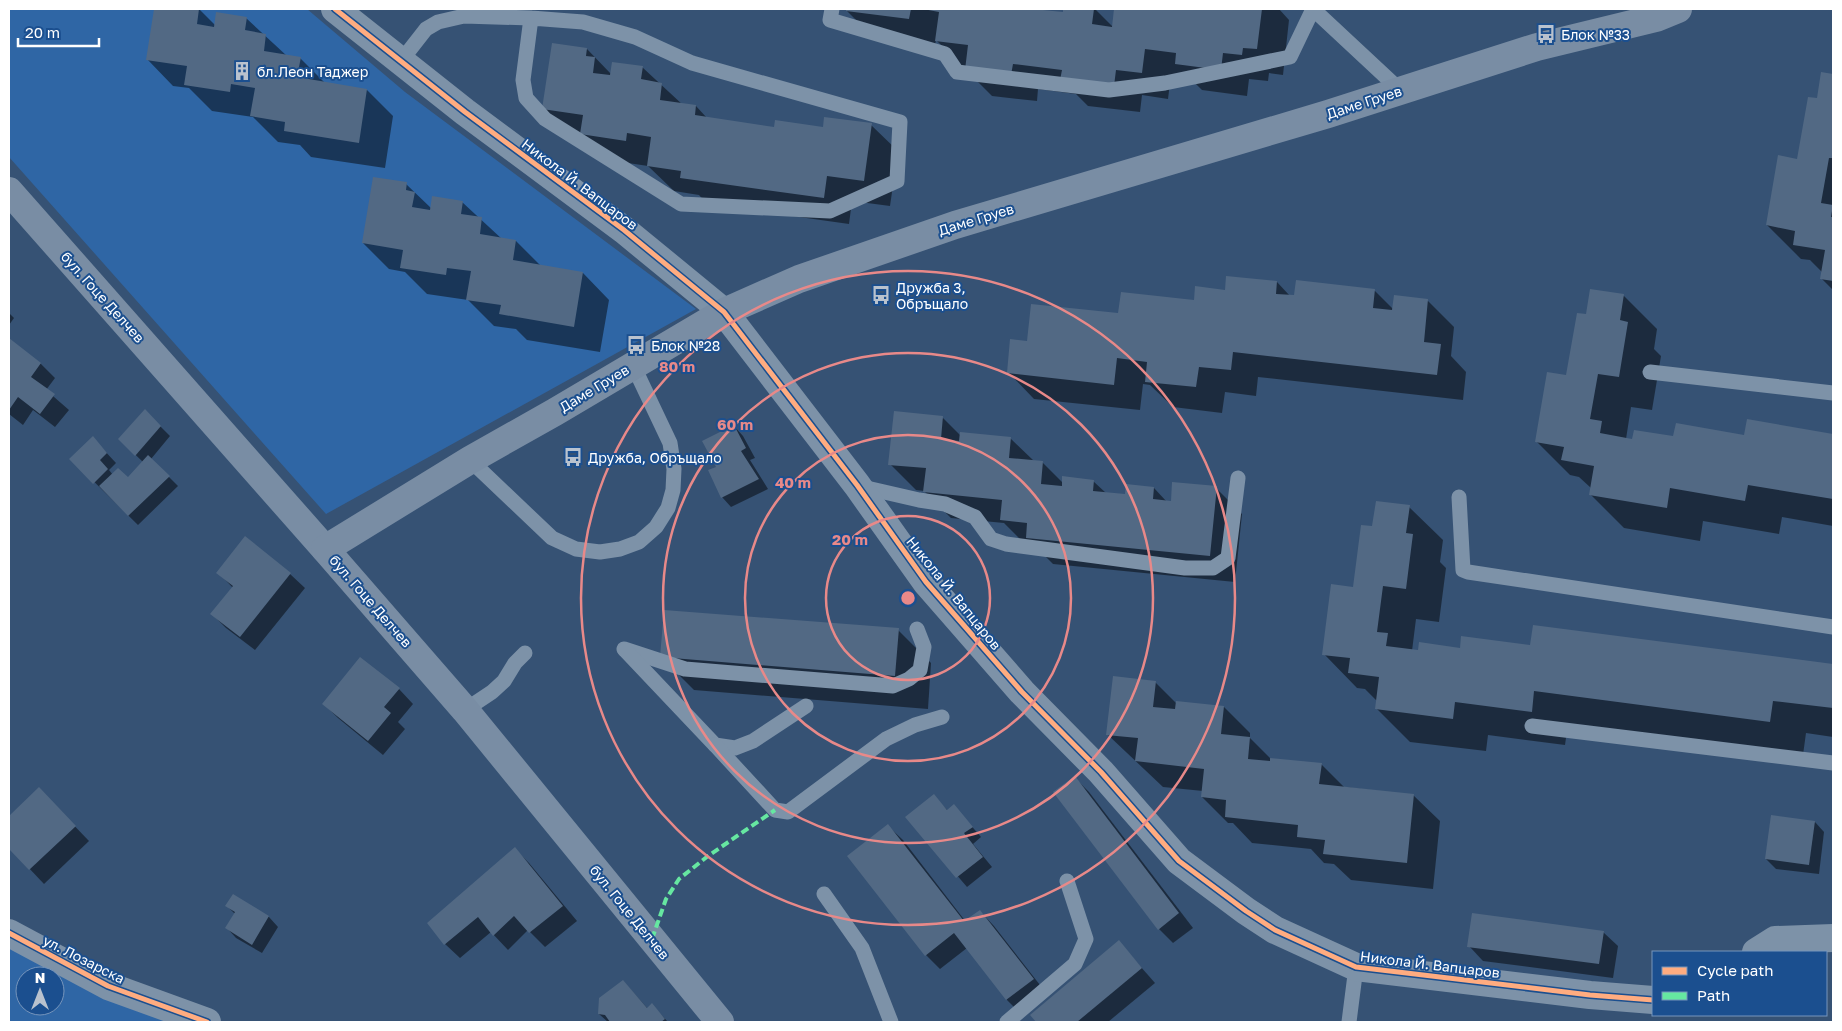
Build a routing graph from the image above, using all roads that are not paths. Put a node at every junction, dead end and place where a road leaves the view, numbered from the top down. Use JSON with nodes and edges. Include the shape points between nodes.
{"nodes":[{"id":1,"x":335,"y":9,"type":"edge"},
{"id":2,"x":832,"y":9,"type":"edge"},
{"id":3,"x":1313,"y":9,"type":"edge"},
{"id":4,"x":1678,"y":9,"type":"edge"},
{"id":5,"x":531,"y":18,"type":"junction"},
{"id":6,"x":400,"y":61,"type":"junction"},
{"id":7,"x":1401,"y":91,"type":"junction"},
{"id":8,"x":9,"y":191,"type":"edge"},
{"id":9,"x":724,"y":312,"type":"junction"},
{"id":10,"x":633,"y":365,"type":"junction"},
{"id":11,"x":1650,"y":372,"type":"dead end"},
{"id":12,"x":1833,"y":394,"type":"edge"},
{"id":13,"x":470,"y":460,"type":"junction"},
{"id":14,"x":1238,"y":478,"type":"dead end"},
{"id":15,"x":857,"y":486,"type":"junction"},
{"id":16,"x":1459,"y":497,"type":"dead end"},
{"id":17,"x":325,"y":549,"type":"junction"},
{"id":18,"x":1833,"y":627,"type":"edge"},
{"id":19,"x":917,"y":629,"type":"dead end"},
{"id":20,"x":525,"y":653,"type":"dead end"},
{"id":21,"x":806,"y":706,"type":"dead end"},
{"id":22,"x":465,"y":710,"type":"junction"},
{"id":23,"x":942,"y":717,"type":"dead end"},
{"id":24,"x":1532,"y":726,"type":"dead end"},
{"id":25,"x":714,"y":744,"type":"junction"},
{"id":26,"x":1833,"y":763,"type":"edge"},
{"id":27,"x":1067,"y":881,"type":"dead end"},
{"id":28,"x":824,"y":894,"type":"dead end"},
{"id":29,"x":9,"y":933,"type":"edge"},
{"id":30,"x":1833,"y":938,"type":"edge"},
{"id":31,"x":1758,"y":951,"type":"edge"},
{"id":32,"x":1356,"y":967,"type":"junction"},
{"id":33,"x":1652,"y":1000,"type":"edge"},
{"id":34,"x":208,"y":1022,"type":"edge"},
{"id":35,"x":720,"y":1022,"type":"edge"},
{"id":36,"x":891,"y":1022,"type":"edge"},
{"id":37,"x":1007,"y":1022,"type":"edge"},
{"id":38,"x":1349,"y":1022,"type":"edge"}],
"edges":[{"from":1,"to":6,"type":"street","name":"Никола Й. Вапцаров"},
{"from":2,"to":3,"type":"lane","via":[[830,20],[945,54],[957,72],[1109,90],[1290,57]]},
{"from":3,"to":7,"type":"lane"},
{"from":4,"to":7,"type":"main road","name":"Даме Груев","via":[[1656,18],[1537,47]]},
{"from":5,"to":5,"type":"lane","via":[[583,22],[635,37],[692,64],[900,122],[897,182],[830,211],[681,204],[545,119],[526,98],[523,80]]},
{"from":5,"to":6,"type":"lane","via":[[464,16],[438,22],[426,28]]},
{"from":6,"to":9,"type":"street","name":"Никола Й. Вапцаров","via":[[624,230]]},
{"from":7,"to":9,"type":"main road","name":"Даме Груев","via":[[955,224],[799,279]]},
{"from":8,"to":17,"type":"main road","name":"бул. Гоце Делчев"},
{"from":9,"to":10,"type":"main road","name":"Даме Груев"},
{"from":9,"to":15,"type":"street","name":"Никола Й. Вапцаров"},
{"from":10,"to":13,"type":"main road","name":"Даме Груев"},
{"from":10,"to":13,"type":"lane","via":[[670,443],[674,469],[668,508],[656,527],[639,542],[600,552],[576,549],[552,538]]},
{"from":11,"to":12,"type":"lane"},
{"from":13,"to":17,"type":"main road","name":"Даме Груев"},
{"from":14,"to":15,"type":"lane","via":[[1228,558],[1213,568],[1185,568],[1006,544],[991,539],[975,517],[944,504]]},
{"from":15,"to":32,"type":"street","name":"Никола Й. Вапцаров","via":[[933,589],[1022,692],[1100,772],[1179,861],[1275,930]]},
{"from":16,"to":18,"type":"lane","via":[[1462,570]]},
{"from":17,"to":22,"type":"main road","name":"бул. Гоце Делчев"},
{"from":19,"to":25,"type":"lane","via":[[924,647],[920,670],[893,686],[685,669],[624,649]]},
{"from":20,"to":22,"type":"lane","via":[[498,686]]},
{"from":21,"to":25,"type":"lane","via":[[753,741],[735,748]]},
{"from":22,"to":35,"type":"main road","name":"бул. Гоце Делчев"},
{"from":23,"to":25,"type":"lane","via":[[886,739],[788,812],[775,810]]},
{"from":24,"to":26,"type":"lane"},
{"from":27,"to":37,"type":"lane","via":[[1086,939],[1075,964]]},
{"from":28,"to":36,"type":"lane","via":[[862,948]]},
{"from":29,"to":34,"type":"street","name":"ул. Лозарска","via":[[108,986]]},
{"from":30,"to":31,"type":"street","via":[[1775,940]]},
{"from":32,"to":33,"type":"street","name":"Никола Й. Вапцаров"},
{"from":32,"to":38,"type":"lane"}]}
